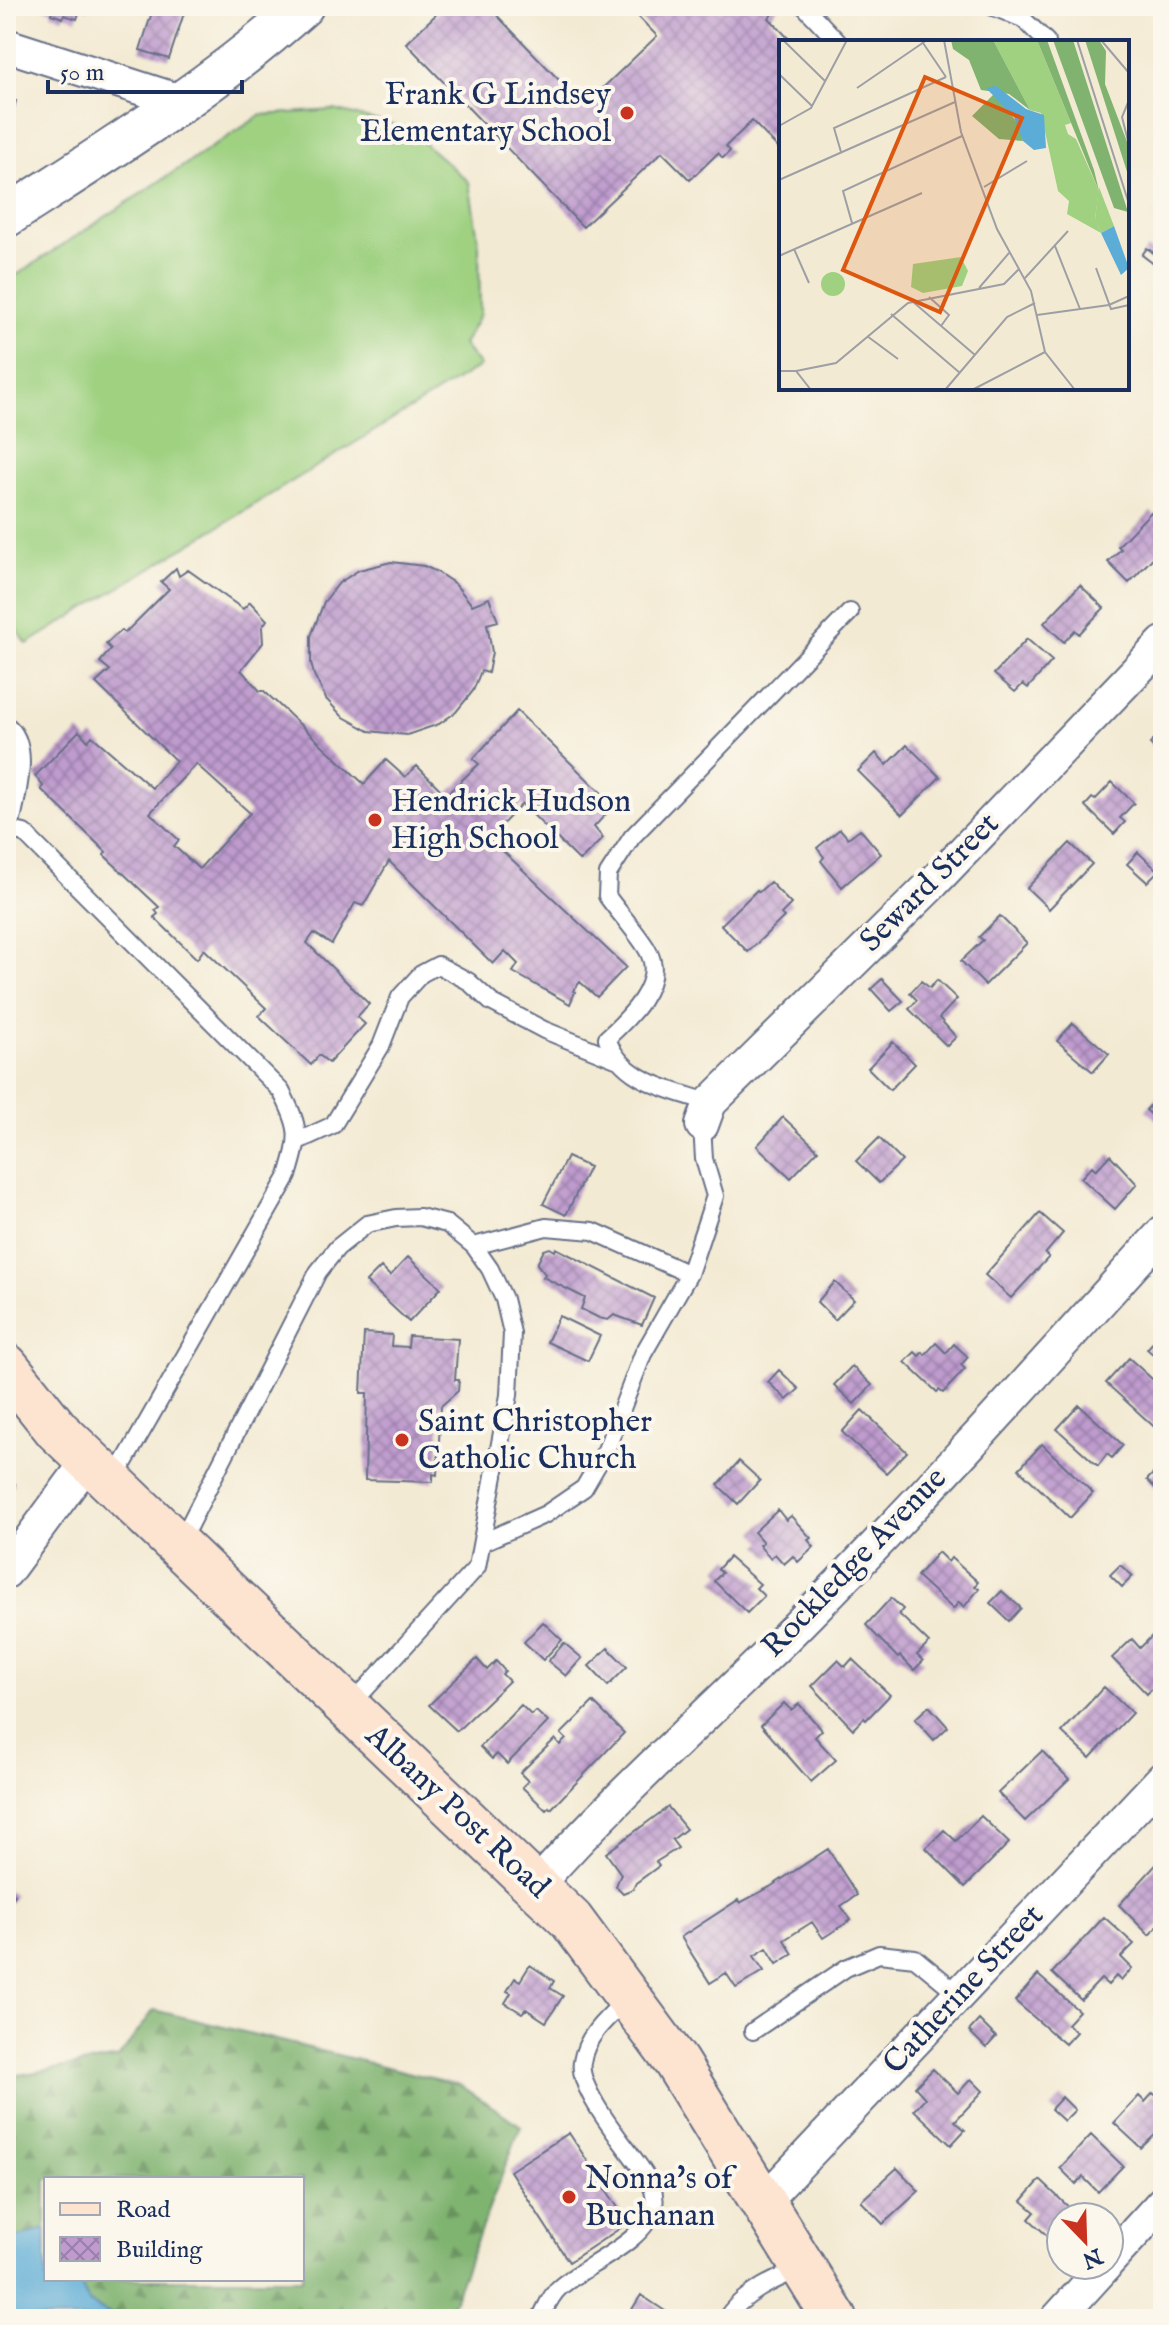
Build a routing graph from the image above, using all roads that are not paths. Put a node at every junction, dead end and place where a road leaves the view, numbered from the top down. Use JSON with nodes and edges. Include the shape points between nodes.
{"nodes":[{"id":1,"x":303,"y":6,"type":"edge"},
{"id":2,"x":804,"y":6,"type":"edge"},
{"id":3,"x":991,"y":6,"type":"edge"},
{"id":4,"x":836,"y":40,"type":"edge"},
{"id":5,"x":1045,"y":40,"type":"edge"},
{"id":6,"x":6,"y":45,"type":"edge"},
{"id":7,"x":183,"y":102,"type":"junction"},
{"id":8,"x":6,"y":217,"type":"edge"},
{"id":9,"x":850,"y":612,"type":"dead end"},
{"id":10,"x":1163,"y":643,"type":"edge"},
{"id":11,"x":6,"y":725,"type":"edge"},
{"id":12,"x":8,"y":829,"type":"edge"},
{"id":13,"x":616,"y":1059,"type":"junction"},
{"id":14,"x":706,"y":1114,"type":"junction"},
{"id":15,"x":298,"y":1141,"type":"junction"},
{"id":16,"x":1163,"y":1232,"type":"edge"},
{"id":17,"x":474,"y":1246,"type":"junction"},
{"id":18,"x":689,"y":1274,"type":"junction"},
{"id":19,"x":6,"y":1366,"type":"edge"},
{"id":20,"x":102,"y":1470,"type":"junction"},
{"id":21,"x":483,"y":1542,"type":"junction"},
{"id":22,"x":179,"y":1545,"type":"junction"},
{"id":23,"x":6,"y":1572,"type":"edge"},
{"id":24,"x":348,"y":1708,"type":"junction"},
{"id":25,"x":1163,"y":1778,"type":"edge"},
{"id":26,"x":537,"y":1885,"type":"junction"},
{"id":27,"x":960,"y":1995,"type":"junction"},
{"id":28,"x":628,"y":1998,"type":"junction"},
{"id":29,"x":753,"y":2031,"type":"dead end"},
{"id":30,"x":763,"y":2202,"type":"junction"},
{"id":31,"x":1163,"y":2202,"type":"edge"},
{"id":32,"x":1125,"y":2243,"type":"edge"},
{"id":33,"x":803,"y":2267,"type":"junction"},
{"id":34,"x":1091,"y":2281,"type":"edge"},
{"id":35,"x":540,"y":2319,"type":"edge"},
{"id":36,"x":726,"y":2319,"type":"edge"},
{"id":37,"x":835,"y":2319,"type":"edge"},
{"id":38,"x":1057,"y":2319,"type":"edge"}],
"edges":[{"from":1,"to":7,"type":"street"},
{"from":2,"to":4,"type":"lane"},
{"from":3,"to":5,"type":"lane","via":[[1023,19]]},
{"from":6,"to":7,"type":"street"},
{"from":7,"to":8,"type":"street"},
{"from":9,"to":13,"type":"lane","via":[[632,837],[608,874],[607,896],[651,954],[651,981],[636,1011],[607,1038]]},
{"from":10,"to":14,"type":"street","name":"Seward Street"},
{"from":11,"to":12,"type":"lane","via":[[20,741],[22,756]]},
{"from":12,"to":15,"type":"lane","via":[[24,833],[281,1091]]},
{"from":13,"to":14,"type":"lane","via":[[633,1076]]},
{"from":13,"to":15,"type":"lane","via":[[544,1030],[438,965],[421,974],[400,997],[381,1046],[333,1125]]},
{"from":14,"to":18,"type":"lane","via":[[704,1159],[715,1196]]},
{"from":15,"to":20,"type":"lane","via":[[288,1176],[128,1460]]},
{"from":16,"to":26,"type":"street","name":"Rockledge Avenue","via":[[799,1624],[584,1832]]},
{"from":17,"to":18,"type":"lane","via":[[546,1227],[593,1231]]},
{"from":17,"to":21,"type":"lane","via":[[504,1299],[512,1333],[509,1395]]},
{"from":17,"to":22,"type":"lane","via":[[447,1224],[420,1217],[367,1224],[337,1248],[318,1272]]},
{"from":18,"to":21,"type":"lane","via":[[643,1354],[606,1450],[584,1488],[546,1514]]},
{"from":19,"to":20,"type":"main road","name":"Albany Post Road","via":[[57,1430]]},
{"from":20,"to":22,"type":"main road","name":"Albany Post Road"},
{"from":20,"to":23,"type":"street"},
{"from":21,"to":24,"type":"lane","via":[[477,1567]]},
{"from":22,"to":24,"type":"main road","name":"Albany Post Road"},
{"from":24,"to":26,"type":"main road","name":"Albany Post Road"},
{"from":25,"to":27,"type":"street","name":"Catherine Street"},
{"from":26,"to":28,"type":"main road","name":"Albany Post Road","via":[[571,1920]]},
{"from":27,"to":29,"type":"lane","via":[[915,1958],[879,1954],[846,1968]]},
{"from":27,"to":30,"type":"street","name":"Catherine Street"},
{"from":28,"to":30,"type":"main road","name":"Albany Post Road","via":[[676,2062]]},
{"from":28,"to":35,"type":"lane","via":[[589,2043],[582,2075],[649,2181],[655,2203],[640,2229],[552,2295]]},
{"from":30,"to":33,"type":"main road","name":"Albany Post Road"},
{"from":31,"to":32,"type":"street"},
{"from":33,"to":36,"type":"lane","via":[[771,2281]]},
{"from":33,"to":37,"type":"main road","name":"Albany Post Road"},
{"from":34,"to":38,"type":"street"}]}
